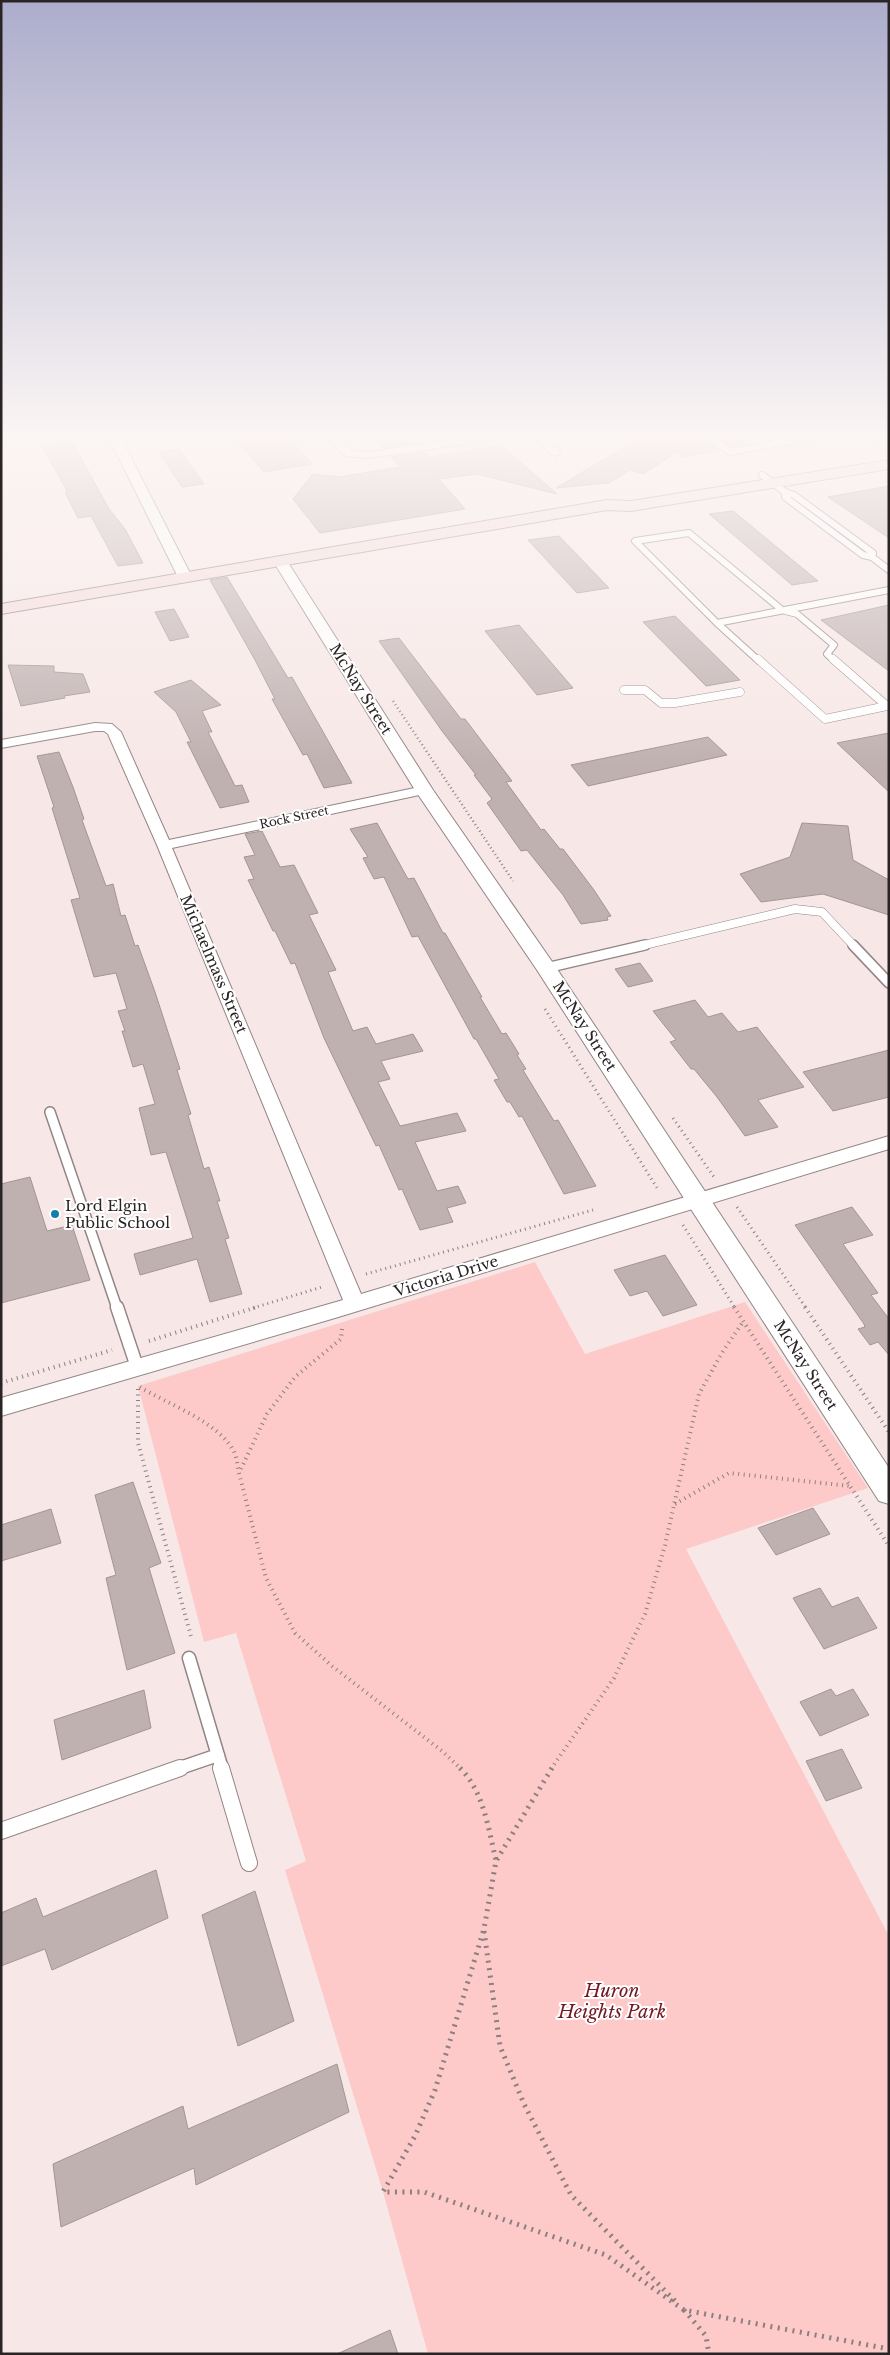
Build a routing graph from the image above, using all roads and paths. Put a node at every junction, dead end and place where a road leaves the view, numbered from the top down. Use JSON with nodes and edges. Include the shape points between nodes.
{"nodes":[{"id":1,"x":170,"y":546,"type":"edge"},
{"id":2,"x":368,"y":546,"type":"edge"},
{"id":3,"x":640,"y":546,"type":"edge"},
{"id":4,"x":705,"y":546,"type":"edge"},
{"id":5,"x":851,"y":546,"type":"edge"},
{"id":6,"x":280,"y":561,"type":"junction"},
{"id":7,"x":889,"y":570,"type":"edge"},
{"id":8,"x":185,"y":577,"type":"junction"},
{"id":9,"x":889,"y":590,"type":"edge"},
{"id":10,"x":1,"y":609,"type":"edge"},
{"id":11,"x":782,"y":610,"type":"junction"},
{"id":12,"x":717,"y":623,"type":"junction"},
{"id":13,"x":624,"y":690,"type":"dead end"},
{"id":14,"x":740,"y":692,"type":"dead end"},
{"id":15,"x":388,"y":693,"type":"dead end"},
{"id":16,"x":1,"y":744,"type":"edge"},
{"id":17,"x":424,"y":790,"type":"junction"},
{"id":18,"x":164,"y":845,"type":"junction"},
{"id":19,"x":514,"y":882,"type":"dead end"},
{"id":20,"x":546,"y":968,"type":"junction"},
{"id":21,"x":889,"y":983,"type":"edge"},
{"id":22,"x":545,"y":1009,"type":"dead end"},
{"id":23,"x":50,"y":1112,"type":"dead end"},
{"id":24,"x":889,"y":1142,"type":"edge"},
{"id":25,"x":651,"y":1193,"type":"dead end"},
{"id":26,"x":698,"y":1199,"type":"junction"},
{"id":27,"x":735,"y":1205,"type":"dead end"},
{"id":28,"x":593,"y":1210,"type":"dead end"},
{"id":29,"x":682,"y":1222,"type":"dead end"},
{"id":30,"x":363,"y":1275,"type":"dead end"},
{"id":31,"x":322,"y":1287,"type":"dead end"},
{"id":32,"x":355,"y":1304,"type":"junction"},
{"id":33,"x":335,"y":1310,"type":"junction"},
{"id":34,"x":743,"y":1322,"type":"junction"},
{"id":35,"x":149,"y":1341,"type":"dead end"},
{"id":36,"x":112,"y":1349,"type":"dead end"},
{"id":37,"x":137,"y":1367,"type":"junction"},
{"id":38,"x":1,"y":1383,"type":"edge"},
{"id":39,"x":1,"y":1407,"type":"edge"},
{"id":40,"x":889,"y":1432,"type":"edge"},
{"id":41,"x":239,"y":1473,"type":"junction"},
{"id":42,"x":850,"y":1486,"type":"junction"},
{"id":43,"x":889,"y":1492,"type":"edge"},
{"id":44,"x":674,"y":1504,"type":"junction"},
{"id":45,"x":889,"y":1546,"type":"edge"},
{"id":46,"x":192,"y":1653,"type":"joint"},
{"id":47,"x":218,"y":1755,"type":"junction"},
{"id":48,"x":1,"y":1831,"type":"edge"},
{"id":49,"x":496,"y":1861,"type":"junction"},
{"id":50,"x":249,"y":1863,"type":"dead end"},
{"id":51,"x":484,"y":1929,"type":"junction"},
{"id":52,"x":684,"y":2310,"type":"junction"},
{"id":53,"x":889,"y":2349,"type":"edge"},
{"id":54,"x":709,"y":2354,"type":"edge"}],
"edges":[{"from":1,"to":8,"type":"street"},
{"from":2,"to":6,"type":"main road"},
{"from":3,"to":12,"type":"lane"},
{"from":4,"to":11,"type":"lane"},
{"from":5,"to":7,"type":"lane"},
{"from":6,"to":8,"type":"main road"},
{"from":6,"to":17,"type":"street","name":"McNay Street"},
{"from":8,"to":10,"type":"main road"},
{"from":9,"to":11,"type":"lane"},
{"from":11,"to":12,"type":"lane"},
{"from":11,"to":12,"type":"lane","via":[[797,614],[834,645],[827,654],[887,706],[825,719]]},
{"from":13,"to":14,"type":"lane","via":[[641,688],[661,703]]},
{"from":15,"to":19,"type":"path"},
{"from":16,"to":18,"type":"street","name":"Michaelmass Street","via":[[95,727],[114,732]]},
{"from":17,"to":18,"type":"street","name":"Rock Street"},
{"from":17,"to":20,"type":"street","name":"McNay Street"},
{"from":18,"to":32,"type":"street","name":"Michaelmass Street"},
{"from":20,"to":21,"type":"lane","via":[[795,909],[822,912]]},
{"from":20,"to":26,"type":"street","name":"McNay Street"},
{"from":22,"to":25,"type":"path","via":[[661,1190]]},
{"from":23,"to":37,"type":"lane"},
{"from":24,"to":26,"type":"street","name":"Victoria Drive"},
{"from":26,"to":32,"type":"street","name":"Victoria Drive"},
{"from":26,"to":43,"type":"street","name":"McNay Street"},
{"from":27,"to":40,"type":"path"},
{"from":28,"to":30,"type":"path"},
{"from":29,"to":34,"type":"path"},
{"from":31,"to":35,"type":"path"},
{"from":32,"to":33,"type":"street","name":"Victoria Drive"},
{"from":33,"to":37,"type":"street","name":"Victoria Drive"},
{"from":33,"to":41,"type":"path","via":[[342,1321],[341,1339],[295,1376],[266,1414]]},
{"from":34,"to":42,"type":"path"},
{"from":34,"to":44,"type":"path","via":[[699,1394]]},
{"from":36,"to":38,"type":"path"},
{"from":37,"to":39,"type":"street","name":"Victoria Drive"},
{"from":41,"to":46,"type":"path","via":[[232,1448],[206,1425],[138,1386],[138,1443]]},
{"from":41,"to":49,"type":"path","via":[[266,1578],[295,1633],[332,1666],[442,1751],[470,1778],[484,1809]]},
{"from":42,"to":44,"type":"path","via":[[729,1473]]},
{"from":42,"to":45,"type":"path"},
{"from":44,"to":49,"type":"path","via":[[644,1614],[614,1678],[542,1783]]},
{"from":46,"to":47,"type":"lane"},
{"from":47,"to":48,"type":"lane"},
{"from":47,"to":50,"type":"lane"},
{"from":49,"to":51,"type":"path"},
{"from":51,"to":52,"type":"path","via":[[500,2046],[524,2104],[571,2195]]},
{"from":51,"to":52,"type":"path","via":[[434,2090],[415,2136],[383,2192],[424,2192],[606,2255]]},
{"from":52,"to":53,"type":"path"},
{"from":52,"to":54,"type":"path","via":[[706,2336]]}]}
